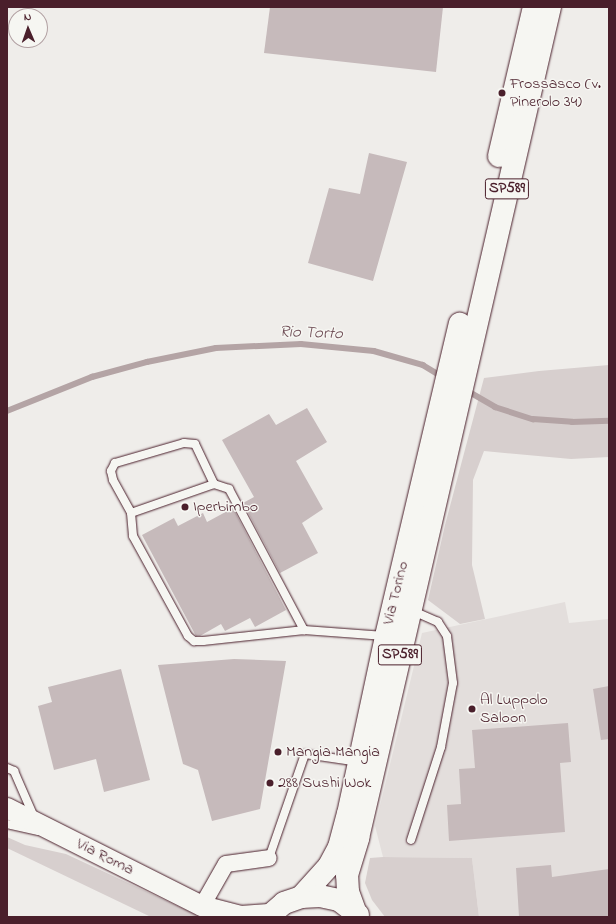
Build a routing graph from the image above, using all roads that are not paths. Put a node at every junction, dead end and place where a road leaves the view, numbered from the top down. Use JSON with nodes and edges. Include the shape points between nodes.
{"nodes":[{"id":1,"x":534,"y":7,"type":"edge"},
{"id":2,"x":550,"y":7,"type":"edge"},
{"id":3,"x":458,"y":368,"type":"junction"},
{"id":4,"x":452,"y":397,"type":"junction"},
{"id":5,"x":214,"y":484,"type":"junction"},
{"id":6,"x":131,"y":513,"type":"junction"},
{"id":7,"x":411,"y":609,"type":"junction"},
{"id":8,"x":304,"y":630,"type":"junction"},
{"id":9,"x":386,"y":636,"type":"junction"},
{"id":10,"x":359,"y":762,"type":"junction"},
{"id":11,"x":7,"y":768,"type":"edge"},
{"id":12,"x":7,"y":808,"type":"edge"},
{"id":13,"x":36,"y":822,"type":"junction"},
{"id":14,"x":7,"y":824,"type":"edge"},
{"id":15,"x":57,"y":832,"type":"junction"},
{"id":16,"x":411,"y":840,"type":"dead end"},
{"id":17,"x":269,"y":858,"type":"joint"},
{"id":18,"x":300,"y":897,"type":"junction"},
{"id":19,"x":208,"y":912,"type":"edge"},
{"id":20,"x":358,"y":914,"type":"edge"},
{"id":21,"x":268,"y":916,"type":"edge"}],
"edges":[{"from":1,"to":3,"type":"main road","number":"SP589"},
{"from":2,"to":3,"type":"main road","number":"SP589"},
{"from":3,"to":4,"type":"main road","number":"SP589"},
{"from":4,"to":7,"type":"main road","number":"SP589"},
{"from":4,"to":9,"type":"main road","name":"Via Torino"},
{"from":5,"to":6,"type":"lane"},
{"from":5,"to":6,"type":"lane","via":[[195,444],[184,443],[115,463],[111,471],[113,480]]},
{"from":5,"to":8,"type":"lane","via":[[228,489]]},
{"from":6,"to":8,"type":"lane","via":[[133,536],[188,636],[194,641]]},
{"from":7,"to":16,"type":"lane","via":[[438,622],[447,636],[453,683],[441,747]]},
{"from":7,"to":20,"type":"main road","number":"SP589","via":[[358,838],[347,875],[348,892]]},
{"from":8,"to":9,"type":"lane"},
{"from":9,"to":10,"type":"main road","name":"Via Torino"},
{"from":10,"to":17,"type":"lane","via":[[305,754]]},
{"from":10,"to":18,"type":"main road","name":"Via Torino","via":[[340,847],[329,866]]},
{"from":11,"to":13,"type":"lane","via":[[14,771]]},
{"from":12,"to":13,"type":"street","name":"Via Roma"},
{"from":13,"to":15,"type":"street","name":"Via Roma"},
{"from":14,"to":15,"type":"lane","via":[[34,831]]},
{"from":15,"to":19,"type":"street","name":"Via Roma"},
{"from":17,"to":19,"type":"street","via":[[226,864]]},
{"from":18,"to":20,"type":"main road","number":"SP589","via":[[320,896],[339,900]]},
{"from":18,"to":21,"type":"main road","number":"SP589","via":[[284,903]]},
{"from":19,"to":21,"type":"street","name":"Via Roma"}]}
